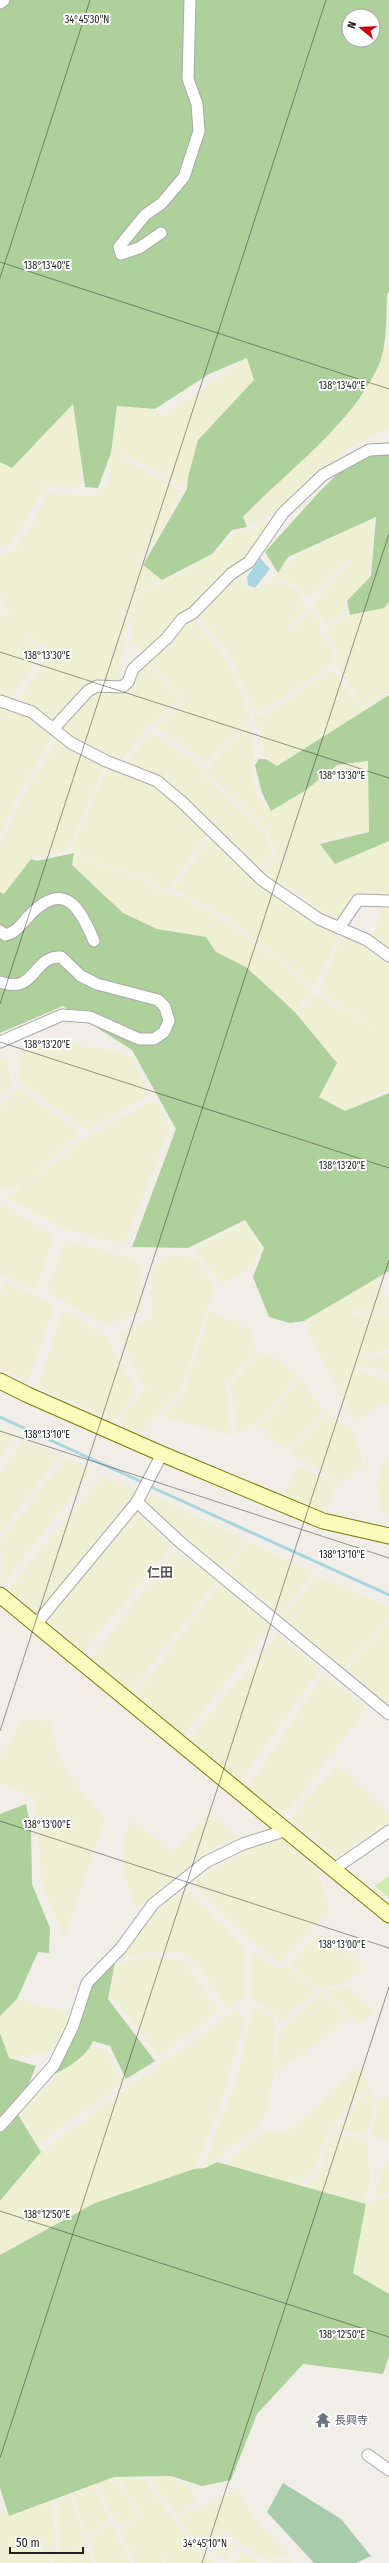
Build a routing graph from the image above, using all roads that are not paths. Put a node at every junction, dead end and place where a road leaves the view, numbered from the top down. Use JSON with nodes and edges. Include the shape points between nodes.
{"nodes":[{"id":1,"x":4,"y":0,"type":"edge"},
{"id":2,"x":190,"y":0,"type":"edge"},
{"id":3,"x":0,"y":3,"type":"edge"},
{"id":4,"x":161,"y":233,"type":"dead end"},
{"id":5,"x":389,"y":450,"type":"edge"},
{"id":6,"x":0,"y":700,"type":"edge"},
{"id":7,"x":54,"y":728,"type":"junction"},
{"id":8,"x":389,"y":900,"type":"edge"},
{"id":9,"x":339,"y":928,"type":"junction"},
{"id":10,"x":0,"y":931,"type":"edge"},
{"id":11,"x":94,"y":941,"type":"dead end"},
{"id":12,"x":389,"y":956,"type":"edge"},
{"id":13,"x":0,"y":982,"type":"edge"},
{"id":14,"x":0,"y":1042,"type":"edge"},
{"id":15,"x":0,"y":1381,"type":"edge"},
{"id":16,"x":162,"y":1454,"type":"junction"},
{"id":17,"x":137,"y":1502,"type":"junction"},
{"id":18,"x":389,"y":1536,"type":"edge"},
{"id":19,"x":0,"y":1595,"type":"edge"},
{"id":20,"x":36,"y":1624,"type":"junction"},
{"id":21,"x":389,"y":1714,"type":"edge"},
{"id":22,"x":287,"y":1830,"type":"junction"},
{"id":23,"x":389,"y":1832,"type":"edge"},
{"id":24,"x":334,"y":1870,"type":"junction"},
{"id":25,"x":389,"y":1915,"type":"edge"},
{"id":26,"x":0,"y":2126,"type":"edge"},
{"id":27,"x":368,"y":2455,"type":"dead end"},
{"id":28,"x":389,"y":2470,"type":"edge"}],
"edges":[{"from":1,"to":3,"type":"street"},
{"from":2,"to":4,"type":"street","via":[[188,79],[197,104],[199,131],[184,177],[162,203],[145,215],[119,247],[121,254],[139,248]]},
{"from":5,"to":7,"type":"street","via":[[369,450],[323,475],[283,513],[249,562],[231,574],[193,613],[182,619],[167,638],[133,669],[128,682],[122,687],[97,686],[88,691]]},
{"from":6,"to":7,"type":"street","via":[[32,712]]},
{"from":7,"to":9,"type":"street","via":[[71,743],[157,781],[262,880],[319,919]]},
{"from":8,"to":9,"type":"street","via":[[358,900]]},
{"from":9,"to":12,"type":"street","via":[[366,940]]},
{"from":10,"to":11,"type":"street","via":[[12,934],[39,905],[51,898],[62,897],[71,901],[84,918]]},
{"from":13,"to":14,"type":"street","via":[[11,985],[26,982],[41,963],[50,957],[61,957],[81,976],[97,984],[158,1000],[165,1007],[169,1021],[164,1032],[154,1039],[139,1038],[90,1017],[62,1015]]},
{"from":15,"to":16,"type":"street"},
{"from":16,"to":17,"type":"street"},
{"from":16,"to":18,"type":"street","via":[[323,1520]]},
{"from":17,"to":20,"type":"street"},
{"from":17,"to":21,"type":"street","via":[[180,1542]]},
{"from":19,"to":20,"type":"street"},
{"from":20,"to":22,"type":"street","via":[[166,1734]]},
{"from":22,"to":24,"type":"street"},
{"from":22,"to":26,"type":"street","via":[[243,1844],[206,1862],[153,1904],[121,1948],[87,1983],[73,2026],[54,2065]]},
{"from":23,"to":24,"type":"street"},
{"from":24,"to":25,"type":"street"},
{"from":27,"to":28,"type":"street"}]}
